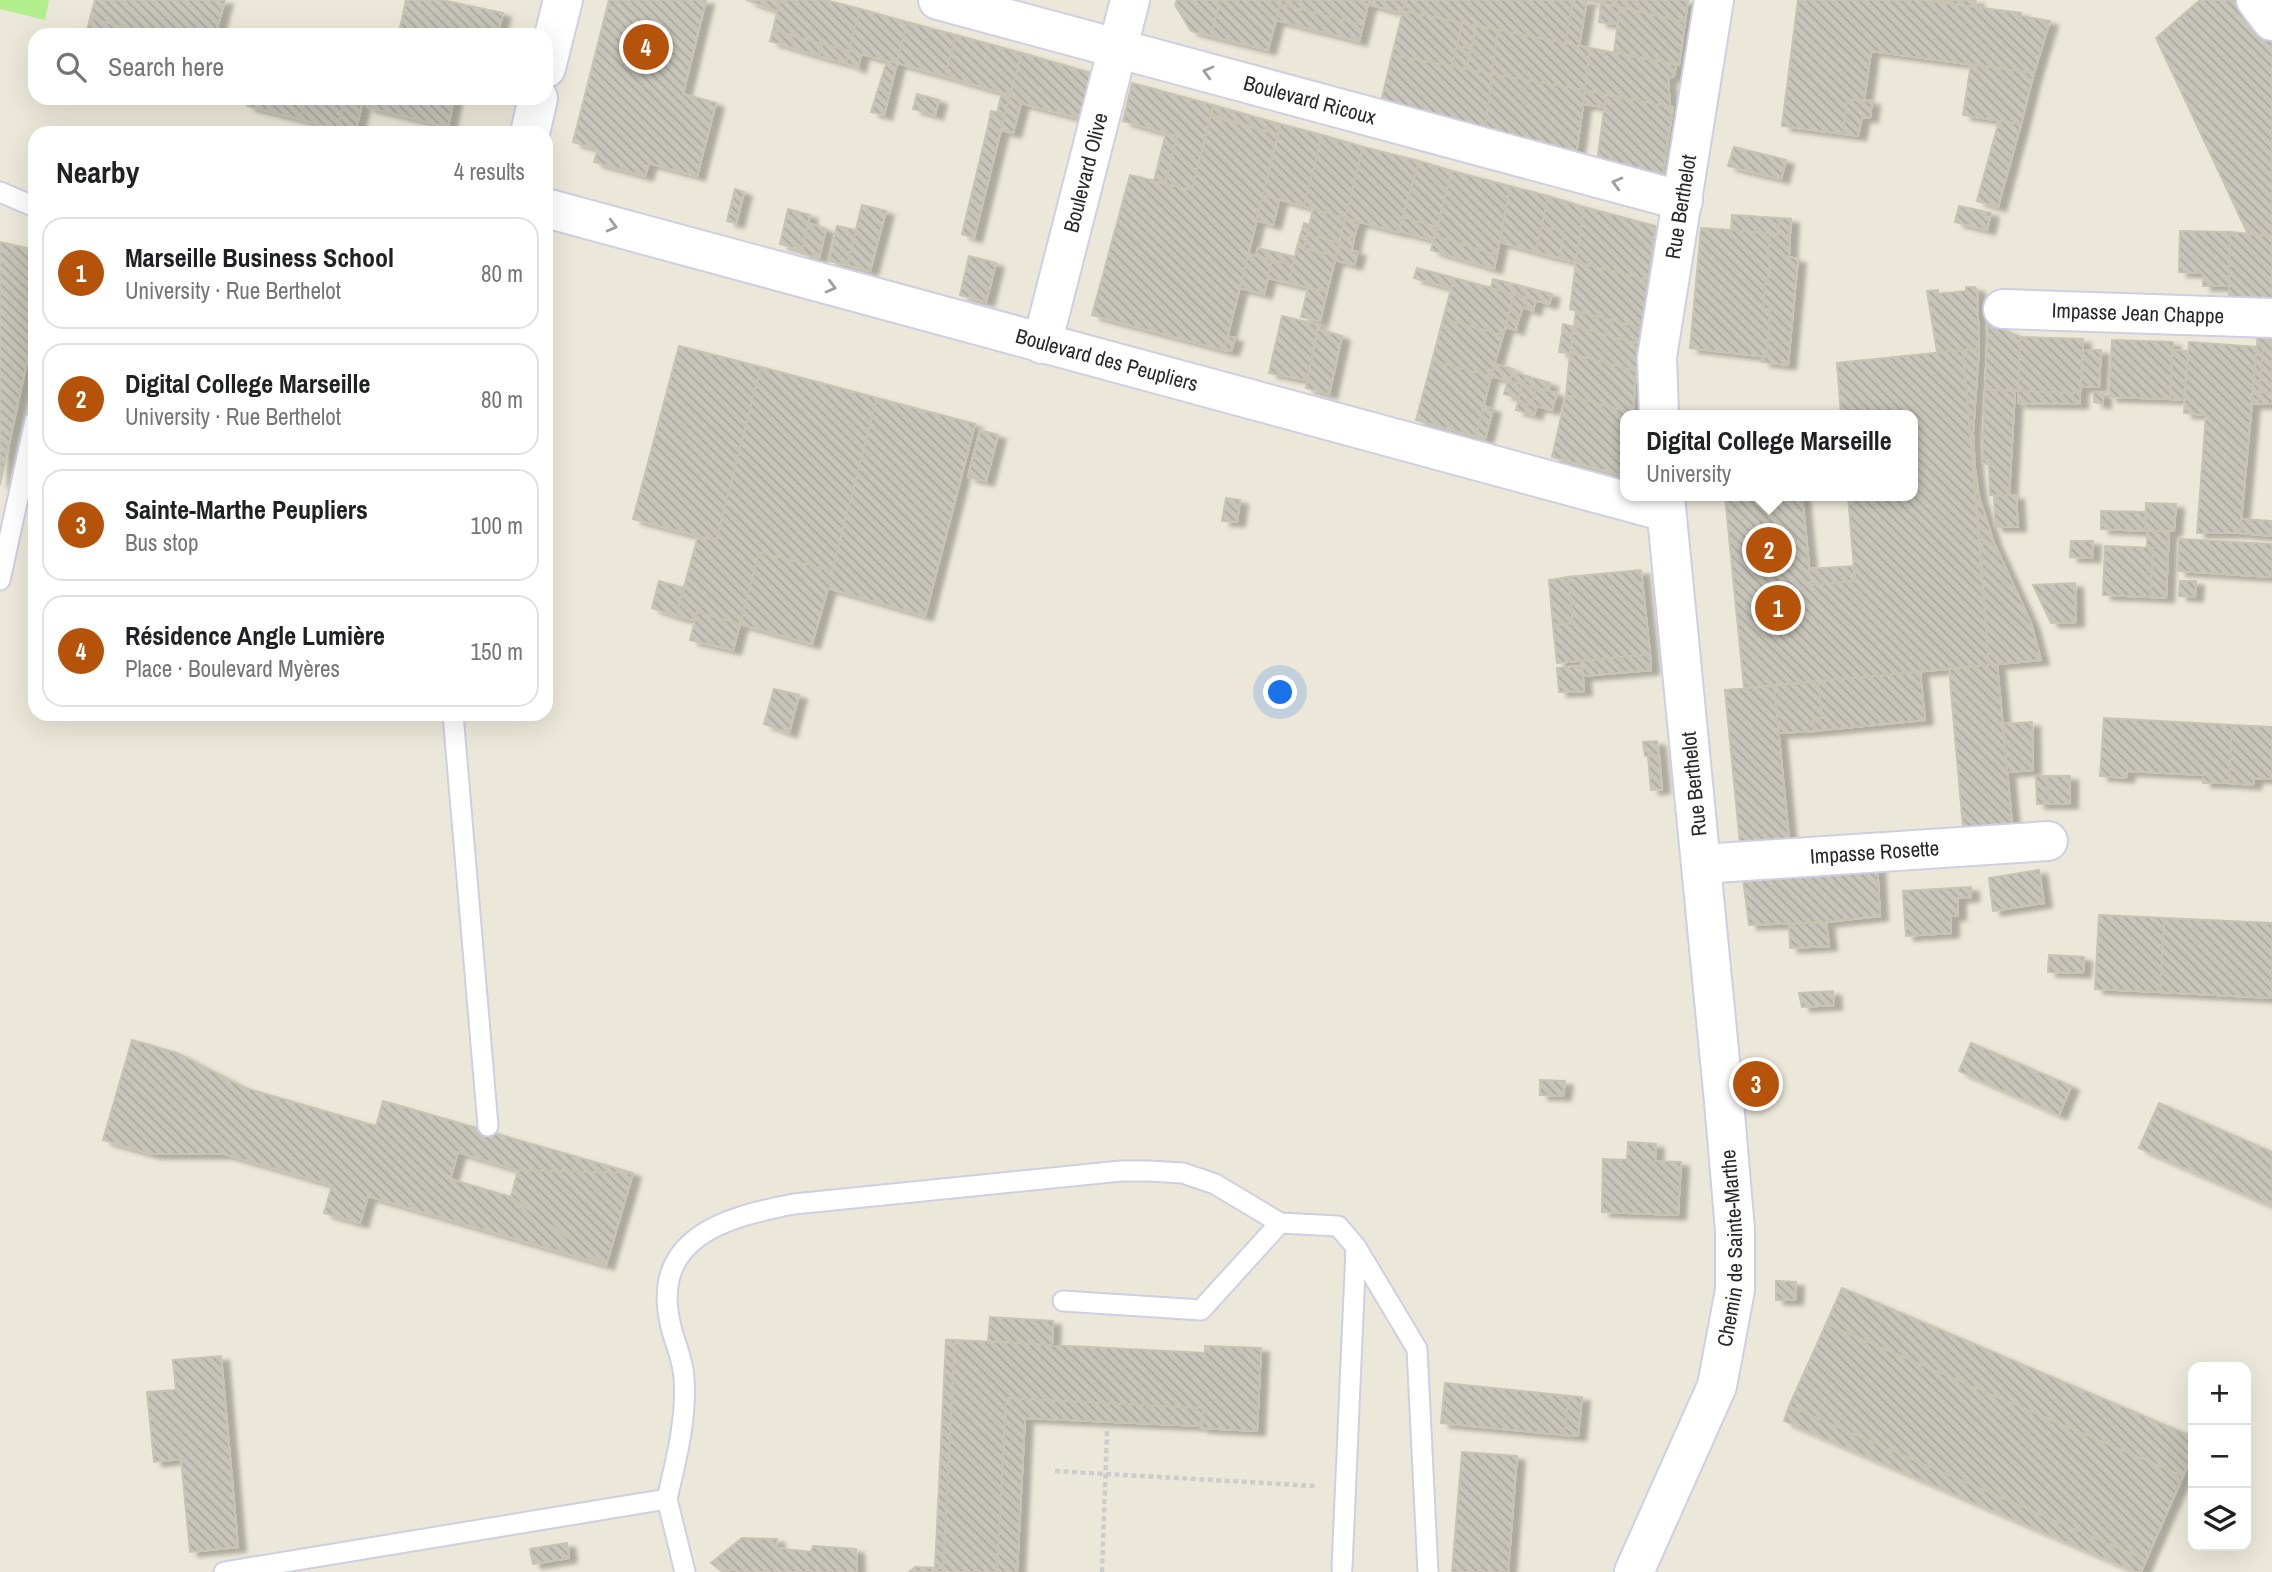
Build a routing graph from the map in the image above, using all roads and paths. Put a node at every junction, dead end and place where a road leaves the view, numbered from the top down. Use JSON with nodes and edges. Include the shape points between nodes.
{"nodes":[{"id":1,"x":563,"y":0,"type":"edge"},
{"id":2,"x":938,"y":0,"type":"edge"},
{"id":3,"x":1130,"y":0,"type":"edge"},
{"id":4,"x":1714,"y":0,"type":"edge"},
{"id":5,"x":2256,"y":0,"type":"edge"},
{"id":6,"x":2272,"y":21,"type":"edge"},
{"id":7,"x":553,"y":40,"type":"edge"},
{"id":8,"x":1118,"y":48,"type":"junction"},
{"id":9,"x":536,"y":105,"type":"edge"},
{"id":10,"x":532,"y":126,"type":"edge"},
{"id":11,"x":0,"y":192,"type":"edge"},
{"id":12,"x":1683,"y":201,"type":"junction"},
{"id":13,"x":28,"y":204,"type":"edge"},
{"id":14,"x":553,"y":210,"type":"edge"},
{"id":15,"x":2003,"y":309,"type":"dead end"},
{"id":16,"x":2272,"y":318,"type":"edge"},
{"id":17,"x":1042,"y":344,"type":"junction"},
{"id":18,"x":1659,"y":410,"type":"edge"},
{"id":19,"x":28,"y":453,"type":"edge"},
{"id":20,"x":1620,"y":492,"type":"edge"},
{"id":21,"x":1666,"y":504,"type":"edge"},
{"id":22,"x":0,"y":580,"type":"edge"},
{"id":23,"x":454,"y":721,"type":"edge"},
{"id":24,"x":2048,"y":841,"type":"dead end"},
{"id":25,"x":1702,"y":864,"type":"junction"},
{"id":26,"x":488,"y":1126,"type":"dead end"},
{"id":27,"x":1280,"y":1223,"type":"junction"},
{"id":28,"x":1356,"y":1247,"type":"junction"},
{"id":29,"x":1063,"y":1301,"type":"dead end"},
{"id":30,"x":1107,"y":1431,"type":"dead end"},
{"id":31,"x":1055,"y":1471,"type":"dead end"},
{"id":32,"x":1107,"y":1474,"type":"junction"},
{"id":33,"x":1345,"y":1488,"type":"junction"},
{"id":34,"x":667,"y":1499,"type":"junction"},
{"id":35,"x":1342,"y":1568,"type":"dead end"},
{"id":36,"x":224,"y":1572,"type":"edge"},
{"id":37,"x":685,"y":1572,"type":"edge"},
{"id":38,"x":1102,"y":1572,"type":"edge"},
{"id":39,"x":1428,"y":1572,"type":"edge"},
{"id":40,"x":1634,"y":1572,"type":"edge"}],
"edges":[{"from":1,"to":7,"type":"street"},
{"from":2,"to":8,"type":"street","name":"Boulevard Ricoux"},
{"from":3,"to":8,"type":"street","name":"Boulevard Olive"},
{"from":4,"to":12,"type":"street","name":"Rue Berthelot"},
{"from":5,"to":6,"type":"street"},
{"from":12,"to":8,"type":"street","name":"Boulevard Ricoux","one_way":true},
{"from":8,"to":17,"type":"street","name":"Boulevard Olive"},
{"from":9,"to":10,"type":"street"},
{"from":11,"to":13,"type":"lane"},
{"from":12,"to":18,"type":"street","name":"Rue Berthelot","via":[[1657,357]]},
{"from":14,"to":17,"type":"street","name":"Boulevard des Peupliers","one_way":true},
{"from":15,"to":16,"type":"street","name":"Impasse Jean Chappe"},
{"from":17,"to":20,"type":"street","name":"Boulevard des Peupliers"},
{"from":19,"to":22,"type":"lane"},
{"from":21,"to":25,"type":"street","name":"Rue Berthelot"},
{"from":23,"to":26,"type":"lane"},
{"from":24,"to":25,"type":"street","name":"Impasse Rosette"},
{"from":25,"to":40,"type":"street","name":"Chemin de Sainte-Marthe","via":[[1735,1230],[1735,1290],[1717,1386]]},
{"from":27,"to":28,"type":"lane","via":[[1338,1226]]},
{"from":27,"to":29,"type":"lane","via":[[1200,1310]]},
{"from":27,"to":34,"type":"lane","via":[[1215,1184],[1183,1173],[1121,1171],[794,1204],[749,1213],[706,1229],[678,1257],[669,1282],[670,1325],[685,1379],[680,1441]]},
{"from":28,"to":33,"type":"lane"},
{"from":28,"to":39,"type":"lane","via":[[1417,1349]]},
{"from":30,"to":32,"type":"path"},
{"from":31,"to":32,"type":"path"},
{"from":32,"to":33,"type":"path"},
{"from":32,"to":38,"type":"path"},
{"from":33,"to":35,"type":"lane"},
{"from":34,"to":36,"type":"lane"},
{"from":34,"to":37,"type":"lane"}]}
